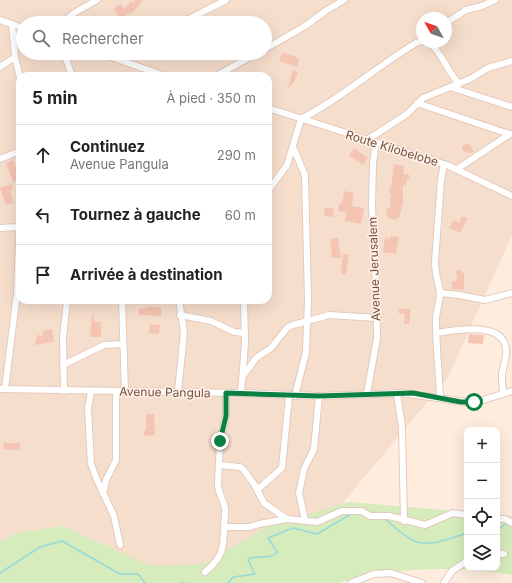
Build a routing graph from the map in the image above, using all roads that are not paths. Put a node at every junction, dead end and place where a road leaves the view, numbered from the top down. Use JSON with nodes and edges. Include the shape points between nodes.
{"nodes":[{"id":1,"x":97,"y":0,"type":"edge"},
{"id":2,"x":226,"y":0,"type":"edge"},
{"id":3,"x":344,"y":0,"type":"edge"},
{"id":4,"x":495,"y":0,"type":"edge"},
{"id":5,"x":71,"y":16,"type":"edge"},
{"id":6,"x":195,"y":16,"type":"edge"},
{"id":7,"x":452,"y":19,"type":"edge"},
{"id":8,"x":0,"y":20,"type":"edge"},
{"id":9,"x":12,"y":24,"type":"junction"},
{"id":10,"x":16,"y":25,"type":"edge"},
{"id":11,"x":416,"y":42,"type":"edge"},
{"id":12,"x":272,"y":45,"type":"edge"},
{"id":13,"x":434,"y":48,"type":"edge"},
{"id":14,"x":15,"y":57,"type":"junction"},
{"id":15,"x":66,"y":60,"type":"edge"},
{"id":16,"x":121,"y":60,"type":"edge"},
{"id":17,"x":245,"y":60,"type":"edge"},
{"id":18,"x":124,"y":61,"type":"joint"},
{"id":19,"x":512,"y":61,"type":"edge"},
{"id":20,"x":0,"y":67,"type":"edge"},
{"id":21,"x":19,"y":72,"type":"edge"},
{"id":22,"x":71,"y":72,"type":"edge"},
{"id":23,"x":151,"y":72,"type":"edge"},
{"id":24,"x":223,"y":72,"type":"edge"},
{"id":25,"x":459,"y":84,"type":"junction"},
{"id":26,"x":450,"y":88,"type":"junction"},
{"id":27,"x":417,"y":103,"type":"junction"},
{"id":28,"x":512,"y":107,"type":"edge"},
{"id":29,"x":272,"y":109,"type":"edge"},
{"id":30,"x":301,"y":119,"type":"junction"},
{"id":31,"x":510,"y":134,"type":"edge"},
{"id":32,"x":367,"y":140,"type":"junction"},
{"id":33,"x":376,"y":143,"type":"junction"},
{"id":34,"x":293,"y":147,"type":"junction"},
{"id":35,"x":16,"y":153,"type":"edge"},
{"id":36,"x":0,"y":159,"type":"edge"},
{"id":37,"x":444,"y":164,"type":"junction"},
{"id":38,"x":457,"y":169,"type":"junction"},
{"id":39,"x":272,"y":186,"type":"edge"},
{"id":40,"x":512,"y":196,"type":"edge"},
{"id":41,"x":16,"y":227,"type":"edge"},
{"id":42,"x":0,"y":228,"type":"edge"},
{"id":43,"x":440,"y":293,"type":"junction"},
{"id":44,"x":512,"y":293,"type":"edge"},
{"id":45,"x":16,"y":304,"type":"edge"},
{"id":46,"x":67,"y":304,"type":"edge"},
{"id":47,"x":122,"y":304,"type":"edge"},
{"id":48,"x":179,"y":304,"type":"edge"},
{"id":49,"x":244,"y":304,"type":"edge"},
{"id":50,"x":180,"y":315,"type":"junction"},
{"id":51,"x":377,"y":318,"type":"junction"},
{"id":52,"x":306,"y":321,"type":"junction"},
{"id":53,"x":245,"y":333,"type":"junction"},
{"id":54,"x":436,"y":333,"type":"junction"},
{"id":55,"x":123,"y":344,"type":"junction"},
{"id":56,"x":63,"y":365,"type":"junction"},
{"id":57,"x":243,"y":376,"type":"junction"},
{"id":58,"x":2,"y":389,"type":"edge"},
{"id":59,"x":64,"y":391,"type":"junction"},
{"id":60,"x":91,"y":391,"type":"junction"},
{"id":61,"x":116,"y":391,"type":"junction"},
{"id":62,"x":512,"y":391,"type":"edge"},
{"id":63,"x":125,"y":392,"type":"junction"},
{"id":64,"x":178,"y":392,"type":"junction"},
{"id":65,"x":503,"y":392,"type":"junction"},
{"id":66,"x":226,"y":393,"type":"junction"},
{"id":67,"x":241,"y":393,"type":"junction"},
{"id":68,"x":367,"y":394,"type":"junction"},
{"id":69,"x":397,"y":394,"type":"junction"},
{"id":70,"x":292,"y":396,"type":"junction"},
{"id":71,"x":319,"y":396,"type":"junction"},
{"id":72,"x":440,"y":398,"type":"junction"},
{"id":73,"x":220,"y":465,"type":"junction"},
{"id":74,"x":257,"y":490,"type":"junction"},
{"id":75,"x":103,"y":494,"type":"junction"},
{"id":76,"x":464,"y":515,"type":"edge"},
{"id":77,"x":287,"y":519,"type":"junction"},
{"id":78,"x":500,"y":519,"type":"edge"},
{"id":79,"x":305,"y":520,"type":"junction"},
{"id":80,"x":404,"y":521,"type":"junction"},
{"id":81,"x":512,"y":523,"type":"edge"},
{"id":82,"x":224,"y":527,"type":"junction"},
{"id":83,"x":120,"y":545,"type":"dead end"},
{"id":84,"x":464,"y":563,"type":"edge"},
{"id":85,"x":205,"y":572,"type":"dead end"},
{"id":86,"x":351,"y":583,"type":"edge"},
{"id":87,"x":422,"y":583,"type":"edge"},
{"id":88,"x":444,"y":583,"type":"edge"}],
"edges":[{"from":1,"to":5,"type":"street"},
{"from":2,"to":6,"type":"street"},
{"from":3,"to":12,"type":"street"},
{"from":4,"to":7,"type":"street","via":[[466,10]]},
{"from":8,"to":9,"type":"street"},
{"from":9,"to":10,"type":"street"},
{"from":9,"to":14,"type":"street"},
{"from":11,"to":30,"type":"street","via":[[319,110]]},
{"from":13,"to":25,"type":"street"},
{"from":14,"to":20,"type":"street"},
{"from":14,"to":21,"type":"street"},
{"from":15,"to":22,"type":"street"},
{"from":16,"to":18,"type":"street"},
{"from":17,"to":24,"type":"street"},
{"from":18,"to":23,"type":"street"},
{"from":19,"to":25,"type":"street","via":[[488,68]]},
{"from":25,"to":26,"type":"street"},
{"from":26,"to":27,"type":"street","via":[[423,98]]},
{"from":26,"to":28,"type":"street"},
{"from":27,"to":31,"type":"street"},
{"from":27,"to":32,"type":"street","via":[[407,114]]},
{"from":29,"to":30,"type":"street","name":"Route Kilobelobe"},
{"from":30,"to":32,"type":"street","name":"Route Kilobelobe"},
{"from":30,"to":34,"type":"street"},
{"from":31,"to":38,"type":"street"},
{"from":32,"to":33,"type":"street","name":"Route Kilobelobe"},
{"from":33,"to":37,"type":"street","name":"Route Kilobelobe"},
{"from":33,"to":51,"type":"street","name":"Avenue Jerusalem","via":[[372,207]]},
{"from":34,"to":39,"type":"street","via":[[287,165]]},
{"from":34,"to":52,"type":"street","via":[[305,175],[306,186]]},
{"from":35,"to":36,"type":"street"},
{"from":37,"to":38,"type":"street","name":"Route Kilobelobe"},
{"from":37,"to":43,"type":"street","via":[[435,262]]},
{"from":38,"to":40,"type":"street","name":"Route Kilobelobe"},
{"from":41,"to":42,"type":"street"},
{"from":43,"to":44,"type":"street","via":[[485,300]]},
{"from":43,"to":54,"type":"street","via":[[436,312]]},
{"from":45,"to":58,"type":"street"},
{"from":46,"to":56,"type":"street"},
{"from":47,"to":55,"type":"street"},
{"from":48,"to":50,"type":"street"},
{"from":49,"to":53,"type":"street"},
{"from":50,"to":53,"type":"street","via":[[211,321],[234,332]]},
{"from":50,"to":64,"type":"street","via":[[184,332]]},
{"from":51,"to":52,"type":"street","via":[[329,315]]},
{"from":51,"to":68,"type":"street","name":"Avenue Jerusalem","via":[[377,338]]},
{"from":52,"to":57,"type":"street","via":[[287,328],[271,348],[256,358]]},
{"from":52,"to":70,"type":"street","via":[[306,352]]},
{"from":53,"to":57,"type":"street"},
{"from":54,"to":65,"type":"street","via":[[463,330],[492,331],[500,334],[506,349],[502,373]]},
{"from":54,"to":72,"type":"street"},
{"from":55,"to":56,"type":"street","via":[[104,345]]},
{"from":55,"to":63,"type":"street"},
{"from":56,"to":59,"type":"street"},
{"from":57,"to":67,"type":"street"},
{"from":58,"to":59,"type":"street","name":"Avenue Pangula"},
{"from":59,"to":60,"type":"street","name":"Avenue Pangula"},
{"from":60,"to":61,"type":"street","name":"Avenue Pangula"},
{"from":60,"to":75,"type":"street","via":[[88,409],[91,464]]},
{"from":61,"to":63,"type":"street","name":"Avenue Pangula"},
{"from":61,"to":75,"type":"street","via":[[116,460],[106,480]]},
{"from":62,"to":65,"type":"street"},
{"from":63,"to":64,"type":"street","name":"Avenue Pangula"},
{"from":64,"to":66,"type":"street","name":"Avenue Pangula"},
{"from":65,"to":72,"type":"street","name":"Avenue Pangula","via":[[474,402]]},
{"from":66,"to":67,"type":"street","name":"Avenue Pangula"},
{"from":66,"to":73,"type":"street"},
{"from":67,"to":70,"type":"street","name":"Avenue Pangula"},
{"from":68,"to":69,"type":"street","name":"Avenue Pangula"},
{"from":68,"to":71,"type":"street","name":"Avenue Pangula"},
{"from":69,"to":72,"type":"street","name":"Avenue Pangula","via":[[413,393]]},
{"from":69,"to":80,"type":"street","via":[[402,426]]},
{"from":70,"to":71,"type":"street","name":"Avenue Pangula"},
{"from":70,"to":74,"type":"street","via":[[282,468]]},
{"from":71,"to":79,"type":"street","via":[[314,449],[304,469],[299,493]]},
{"from":73,"to":74,"type":"street","via":[[240,467],[247,473]]},
{"from":73,"to":82,"type":"street","via":[[218,491],[226,512]]},
{"from":74,"to":77,"type":"street","via":[[264,503]]},
{"from":75,"to":83,"type":"street","via":[[114,516]]},
{"from":76,"to":80,"type":"street","via":[[452,513],[428,525]]},
{"from":77,"to":79,"type":"street"},
{"from":77,"to":82,"type":"street","via":[[249,527]]},
{"from":78,"to":81,"type":"street"},
{"from":79,"to":80,"type":"street","via":[[316,522],[342,511],[357,510],[370,516],[389,516]]},
{"from":82,"to":85,"type":"street","via":[[222,551]]},
{"from":84,"to":88,"type":"street","via":[[452,571]]},
{"from":86,"to":87,"type":"street","via":[[374,574],[392,573]]}]}
